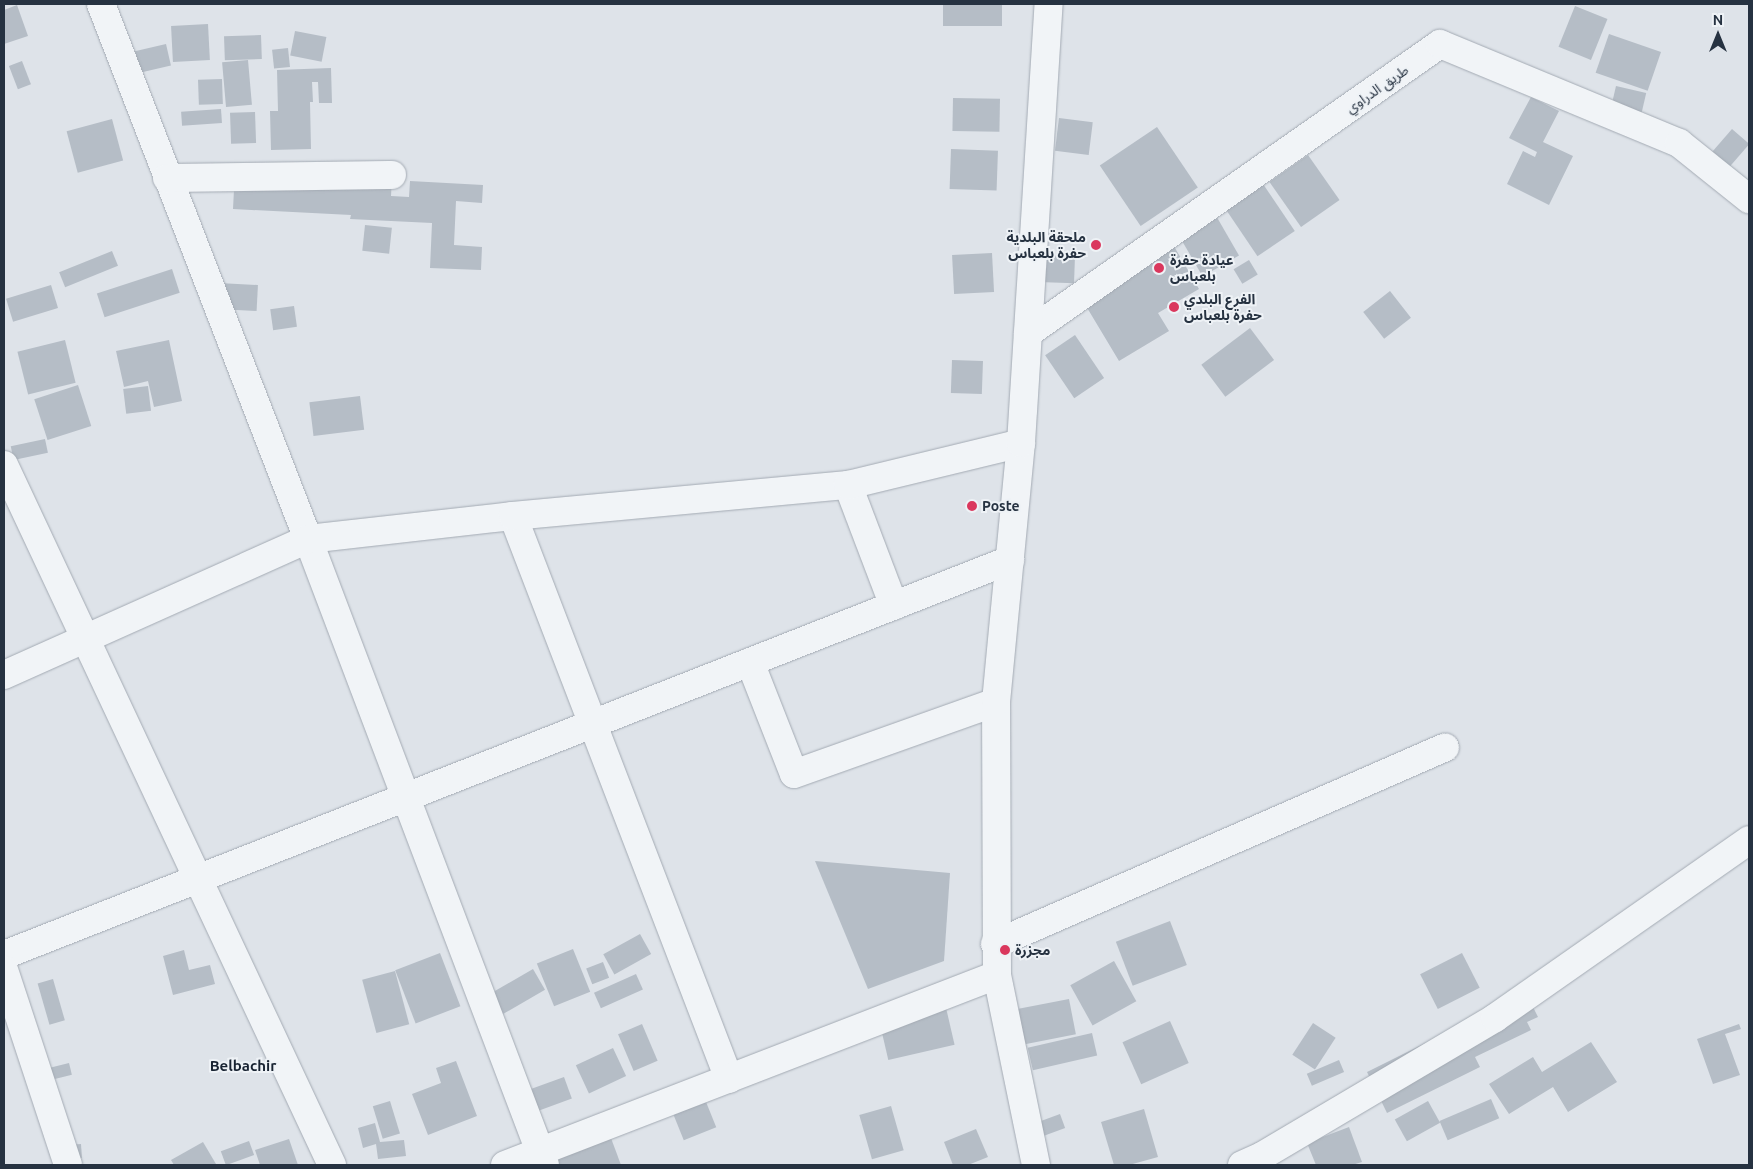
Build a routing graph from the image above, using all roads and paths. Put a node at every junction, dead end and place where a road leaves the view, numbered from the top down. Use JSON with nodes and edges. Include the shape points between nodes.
{"nodes":[{"id":1,"x":101,"y":4,"type":"edge"},
{"id":2,"x":1049,"y":4,"type":"edge"},
{"id":3,"x":392,"y":175,"type":"dead end"},
{"id":4,"x":167,"y":178,"type":"junction"},
{"id":5,"x":1749,"y":199,"type":"edge"},
{"id":6,"x":1028,"y":333,"type":"junction"},
{"id":7,"x":1021,"y":443,"type":"junction"},
{"id":8,"x":4,"y":464,"type":"edge"},
{"id":9,"x":848,"y":485,"type":"junction"},
{"id":10,"x":512,"y":516,"type":"junction"},
{"id":11,"x":308,"y":539,"type":"junction"},
{"id":12,"x":1010,"y":560,"type":"junction"},
{"id":13,"x":894,"y":606,"type":"junction"},
{"id":14,"x":85,"y":639,"type":"junction"},
{"id":15,"x":750,"y":662,"type":"junction"},
{"id":16,"x":4,"y":675,"type":"edge"},
{"id":17,"x":996,"y":702,"type":"junction"},
{"id":18,"x":593,"y":724,"type":"junction"},
{"id":19,"x":1445,"y":747,"type":"dead end"},
{"id":20,"x":404,"y":798,"type":"junction"},
{"id":21,"x":1749,"y":840,"type":"edge"},
{"id":22,"x":197,"y":880,"type":"junction"},
{"id":23,"x":995,"y":944,"type":"junction"},
{"id":24,"x":4,"y":955,"type":"edge"},
{"id":25,"x":4,"y":970,"type":"edge"},
{"id":26,"x":997,"y":975,"type":"junction"},
{"id":27,"x":728,"y":1078,"type":"junction"},
{"id":28,"x":542,"y":1159,"type":"edge"},
{"id":29,"x":68,"y":1165,"type":"edge"},
{"id":30,"x":332,"y":1165,"type":"edge"},
{"id":31,"x":505,"y":1165,"type":"edge"},
{"id":32,"x":1036,"y":1165,"type":"edge"},
{"id":33,"x":1242,"y":1165,"type":"edge"}],
"edges":[{"from":1,"to":4,"type":"street"},
{"from":2,"to":6,"type":"street"},
{"from":3,"to":4,"type":"street"},
{"from":4,"to":11,"type":"street"},
{"from":5,"to":6,"type":"street","name":"طريق الدراوي","via":[[1679,143],[1440,44]]},
{"from":6,"to":7,"type":"street"},
{"from":7,"to":9,"type":"street"},
{"from":7,"to":12,"type":"street"},
{"from":8,"to":14,"type":"street"},
{"from":9,"to":10,"type":"street"},
{"from":9,"to":13,"type":"street"},
{"from":10,"to":11,"type":"street"},
{"from":10,"to":18,"type":"street"},
{"from":11,"to":14,"type":"street"},
{"from":11,"to":20,"type":"street"},
{"from":12,"to":13,"type":"street"},
{"from":12,"to":17,"type":"street"},
{"from":13,"to":15,"type":"street"},
{"from":14,"to":16,"type":"street"},
{"from":14,"to":22,"type":"street"},
{"from":15,"to":17,"type":"street","via":[[794,774]]},
{"from":15,"to":18,"type":"street"},
{"from":17,"to":23,"type":"street"},
{"from":18,"to":20,"type":"street"},
{"from":18,"to":27,"type":"street"},
{"from":19,"to":23,"type":"street"},
{"from":20,"to":22,"type":"street"},
{"from":20,"to":28,"type":"street"},
{"from":21,"to":33,"type":"street","via":[[1495,1018]]},
{"from":22,"to":24,"type":"street"},
{"from":22,"to":30,"type":"street"},
{"from":23,"to":26,"type":"street"},
{"from":25,"to":29,"type":"street"},
{"from":26,"to":27,"type":"street"},
{"from":26,"to":32,"type":"street"},
{"from":27,"to":28,"type":"street"},
{"from":28,"to":31,"type":"street"}]}
